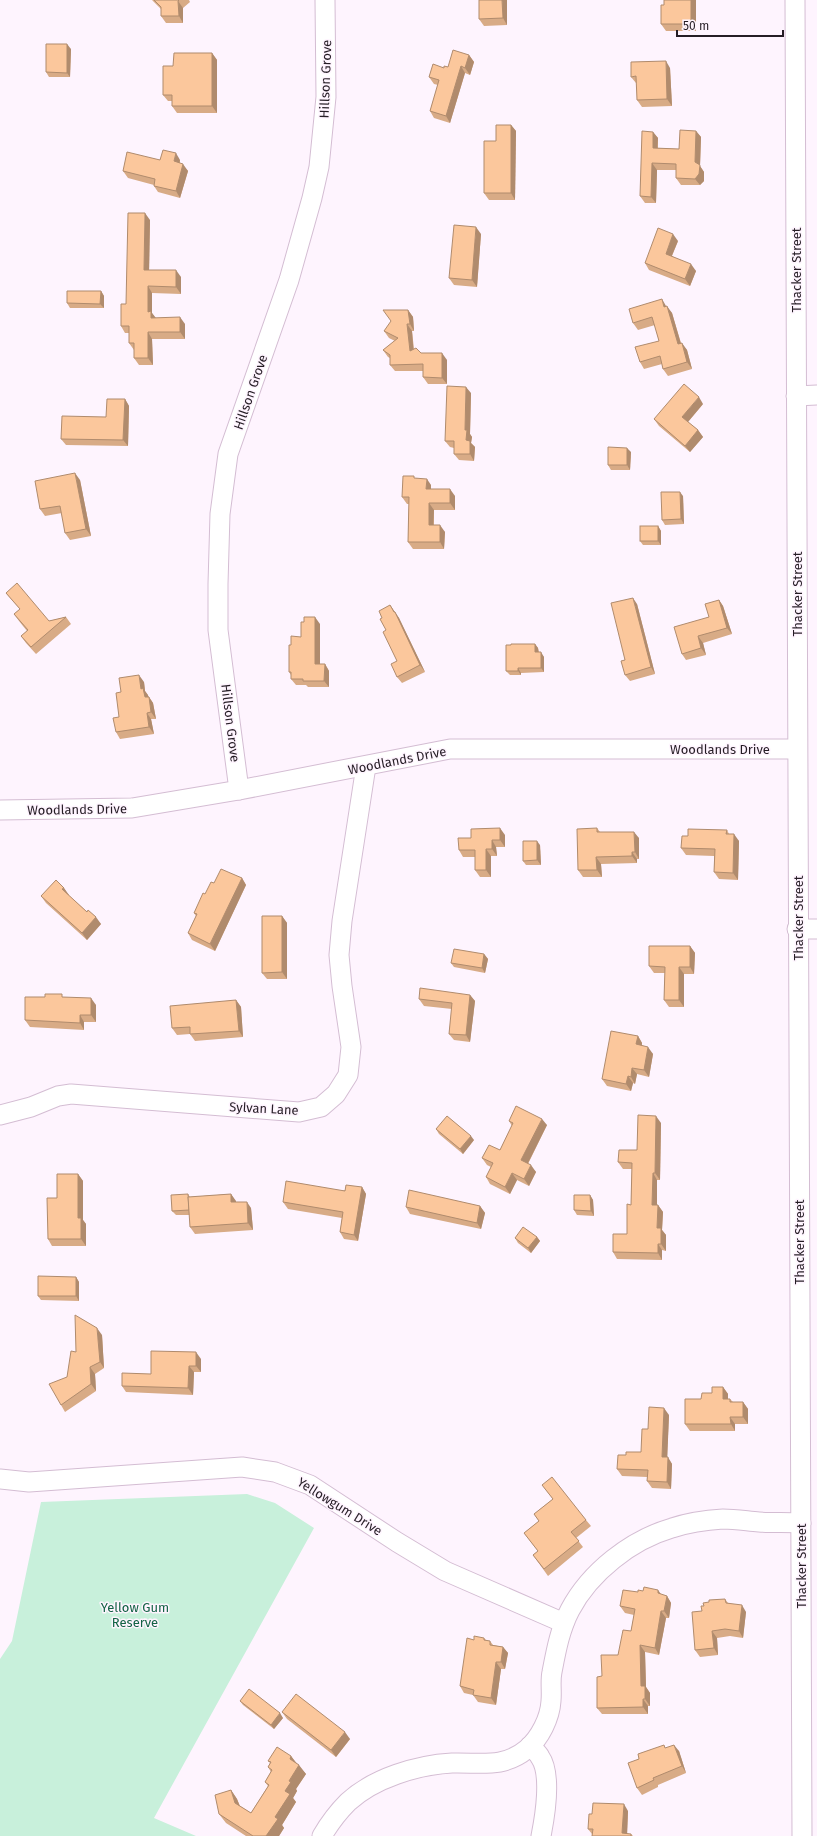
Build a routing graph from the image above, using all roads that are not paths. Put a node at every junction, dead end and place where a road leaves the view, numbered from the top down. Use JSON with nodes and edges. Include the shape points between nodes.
{"nodes":[{"id":1,"x":325,"y":0,"type":"edge"},
{"id":2,"x":795,"y":0,"type":"edge"},
{"id":3,"x":817,"y":395,"type":"edge"},
{"id":4,"x":796,"y":396,"type":"junction"},
{"id":5,"x":797,"y":748,"type":"junction"},
{"id":6,"x":366,"y":766,"type":"junction"},
{"id":7,"x":239,"y":790,"type":"junction"},
{"id":8,"x":0,"y":810,"type":"edge"},
{"id":9,"x":798,"y":929,"type":"junction"},
{"id":10,"x":817,"y":929,"type":"edge"},
{"id":11,"x":0,"y":1115,"type":"edge"},
{"id":12,"x":0,"y":1479,"type":"edge"},
{"id":13,"x":801,"y":1523,"type":"junction"},
{"id":14,"x":809,"y":1590,"type":"edge"},
{"id":15,"x":564,"y":1623,"type":"junction"},
{"id":16,"x":530,"y":1746,"type":"junction"},
{"id":17,"x":809,"y":1766,"type":"edge"},
{"id":18,"x":322,"y":1836,"type":"edge"},
{"id":19,"x":541,"y":1836,"type":"edge"},
{"id":20,"x":802,"y":1836,"type":"edge"}],
"edges":[{"from":1,"to":7,"type":"street","name":"Hillson Grove","via":[[326,97],[319,167],[289,280],[228,454],[220,514],[218,630]]},
{"from":2,"to":4,"type":"street","name":"Thacker Street"},
{"from":3,"to":4,"type":"street"},
{"from":4,"to":5,"type":"street","name":"Thacker Street"},
{"from":5,"to":6,"type":"street","name":"Woodlands Drive","via":[[450,749]]},
{"from":5,"to":9,"type":"street","name":"Thacker Street"},
{"from":6,"to":7,"type":"street","name":"Woodlands Drive"},
{"from":6,"to":11,"type":"street","name":"Sylvan Lane","via":[[339,955],[351,1047],[348,1075],[336,1094],[320,1106],[299,1112],[71,1094]]},
{"from":7,"to":8,"type":"street","name":"Woodlands Drive","via":[[132,808]]},
{"from":9,"to":10,"type":"street"},
{"from":9,"to":13,"type":"street","name":"Thacker Street"},
{"from":12,"to":15,"type":"street","name":"Yellowgum Drive","via":[[30,1482],[242,1467],[275,1472],[310,1485],[445,1571]]},
{"from":13,"to":14,"type":"street","name":"Thacker Street"},
{"from":13,"to":15,"type":"street","via":[[724,1519],[672,1528],[651,1536],[630,1548],[590,1580]]},
{"from":14,"to":17,"type":"street","name":"Thacker Street"},
{"from":15,"to":16,"type":"street","via":[[551,1677],[551,1701],[547,1719]]},
{"from":16,"to":18,"type":"street","via":[[509,1760],[491,1765],[453,1763],[402,1772],[373,1785],[348,1802]]},
{"from":16,"to":19,"type":"street","via":[[541,1757],[545,1768]]},
{"from":17,"to":20,"type":"street","name":"Thacker Street"}]}
